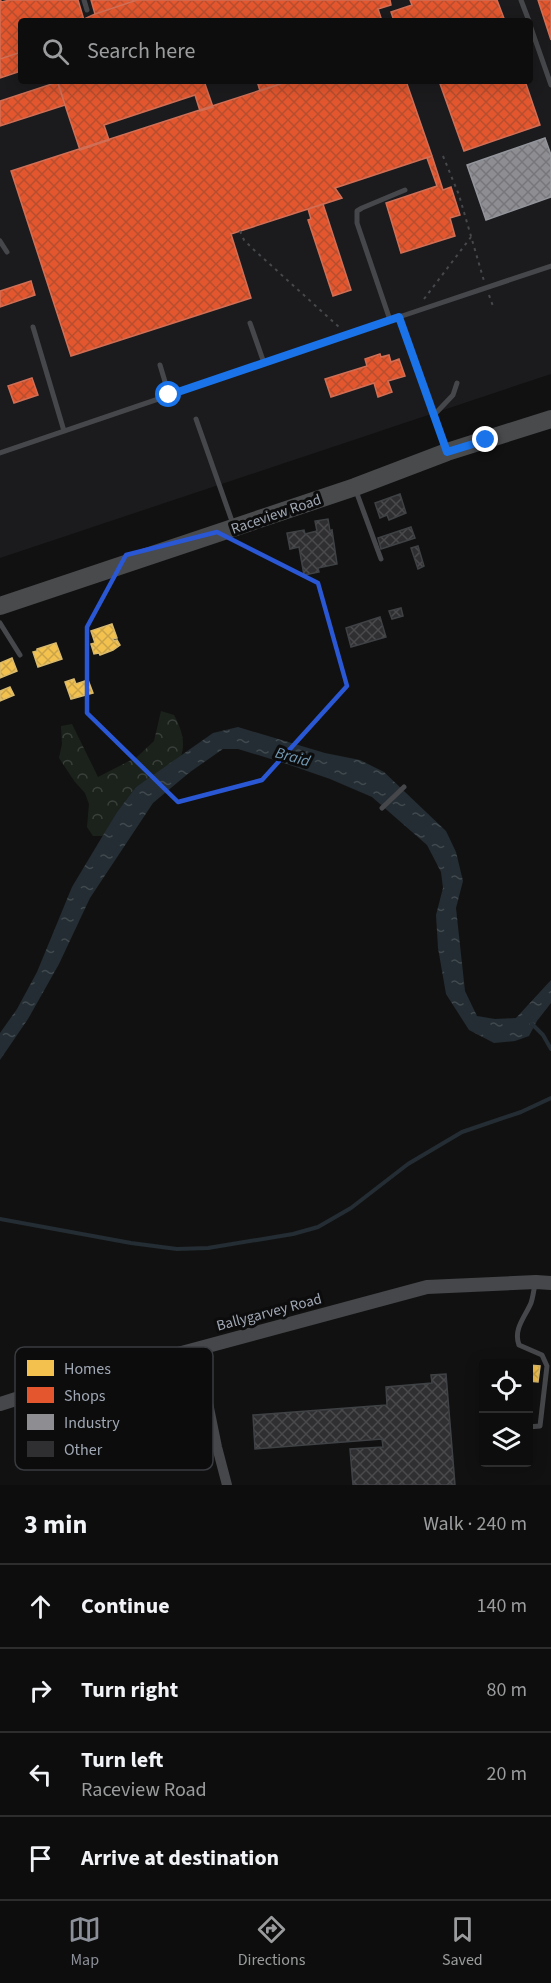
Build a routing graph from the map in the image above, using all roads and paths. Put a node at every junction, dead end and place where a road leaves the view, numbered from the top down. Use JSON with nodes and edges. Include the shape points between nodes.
{"nodes":[{"id":1,"x":84,"y":0,"type":"edge"},
{"id":2,"x":521,"y":0,"type":"edge"},
{"id":3,"x":87,"y":10,"type":"dead end"},
{"id":4,"x":527,"y":18,"type":"edge"},
{"id":5,"x":533,"y":34,"type":"edge"},
{"id":6,"x":551,"y":85,"type":"edge"},
{"id":7,"x":443,"y":156,"type":"dead end"},
{"id":8,"x":405,"y":190,"type":"dead end"},
{"id":9,"x":240,"y":231,"type":"dead end"},
{"id":10,"x":471,"y":237,"type":"junction"},
{"id":11,"x":0,"y":241,"type":"edge"},
{"id":12,"x":8,"y":252,"type":"dead end"},
{"id":13,"x":551,"y":266,"type":"edge"},
{"id":14,"x":486,"y":288,"type":"junction"},
{"id":15,"x":422,"y":301,"type":"dead end"},
{"id":16,"x":494,"y":309,"type":"dead end"},
{"id":17,"x":399,"y":317,"type":"junction"},
{"id":18,"x":390,"y":320,"type":"junction"},
{"id":19,"x":250,"y":323,"type":"dead end"},
{"id":20,"x":33,"y":327,"type":"dead end"},
{"id":21,"x":342,"y":329,"type":"dead end"},
{"id":22,"x":264,"y":363,"type":"junction"},
{"id":23,"x":160,"y":365,"type":"dead end"},
{"id":24,"x":457,"y":383,"type":"dead end"},
{"id":25,"x":169,"y":395,"type":"junction"},
{"id":26,"x":434,"y":415,"type":"junction"},
{"id":27,"x":196,"y":419,"type":"dead end"},
{"id":28,"x":551,"y":419,"type":"edge"},
{"id":29,"x":64,"y":431,"type":"junction"},
{"id":30,"x":447,"y":452,"type":"junction"},
{"id":31,"x":0,"y":453,"type":"edge"},
{"id":32,"x":355,"y":487,"type":"junction"},
{"id":33,"x":234,"y":528,"type":"junction"},
{"id":34,"x":381,"y":559,"type":"dead end"},
{"id":35,"x":0,"y":606,"type":"edge"},
{"id":36,"x":0,"y":622,"type":"edge"},
{"id":37,"x":20,"y":655,"type":"dead end"},
{"id":38,"x":404,"y":787,"type":"dead end"},
{"id":39,"x":382,"y":808,"type":"dead end"},
{"id":40,"x":536,"y":1282,"type":"junction"},
{"id":41,"x":551,"y":1283,"type":"edge"},
{"id":42,"x":204,"y":1347,"type":"edge"},
{"id":43,"x":15,"y":1399,"type":"edge"},
{"id":44,"x":0,"y":1404,"type":"edge"},
{"id":45,"x":213,"y":1427,"type":"edge"},
{"id":46,"x":533,"y":1427,"type":"edge"},
{"id":47,"x":227,"y":1485,"type":"edge"}],
"edges":[{"from":1,"to":3,"type":"lane"},
{"from":2,"to":4,"type":"lane"},
{"from":5,"to":6,"type":"lane"},
{"from":7,"to":10,"type":"path"},
{"from":8,"to":18,"type":"lane","via":[[362,207],[356,216]]},
{"from":9,"to":21,"type":"path","via":[[252,248]]},
{"from":10,"to":14,"type":"path"},
{"from":10,"to":15,"type":"path"},
{"from":11,"to":12,"type":"lane"},
{"from":13,"to":14,"type":"lane"},
{"from":14,"to":16,"type":"path"},
{"from":14,"to":17,"type":"lane"},
{"from":17,"to":18,"type":"lane"},
{"from":17,"to":26,"type":"lane"},
{"from":18,"to":22,"type":"lane"},
{"from":19,"to":22,"type":"lane"},
{"from":20,"to":29,"type":"lane"},
{"from":22,"to":25,"type":"lane"},
{"from":23,"to":25,"type":"lane"},
{"from":24,"to":26,"type":"lane","via":[[453,395]]},
{"from":25,"to":29,"type":"lane"},
{"from":26,"to":30,"type":"lane"},
{"from":27,"to":33,"type":"lane"},
{"from":28,"to":30,"type":"main road","name":"Raceview Road"},
{"from":29,"to":31,"type":"lane"},
{"from":30,"to":32,"type":"main road","name":"Raceview Road"},
{"from":32,"to":33,"type":"main road","name":"Raceview Road"},
{"from":32,"to":34,"type":"lane"},
{"from":33,"to":35,"type":"main road","name":"Raceview Road"},
{"from":36,"to":37,"type":"lane"},
{"from":38,"to":39,"type":"lane"},
{"from":40,"to":41,"type":"street","name":"Ballygarvey Road"},
{"from":40,"to":42,"type":"street","name":"Ballygarvey Road","via":[[427,1287]]},
{"from":40,"to":46,"type":"lane","via":[[517,1336],[519,1345],[542,1355],[547,1366],[540,1426]]},
{"from":43,"to":44,"type":"street","name":"Ballygarvey Road"},
{"from":45,"to":47,"type":"street"}]}
